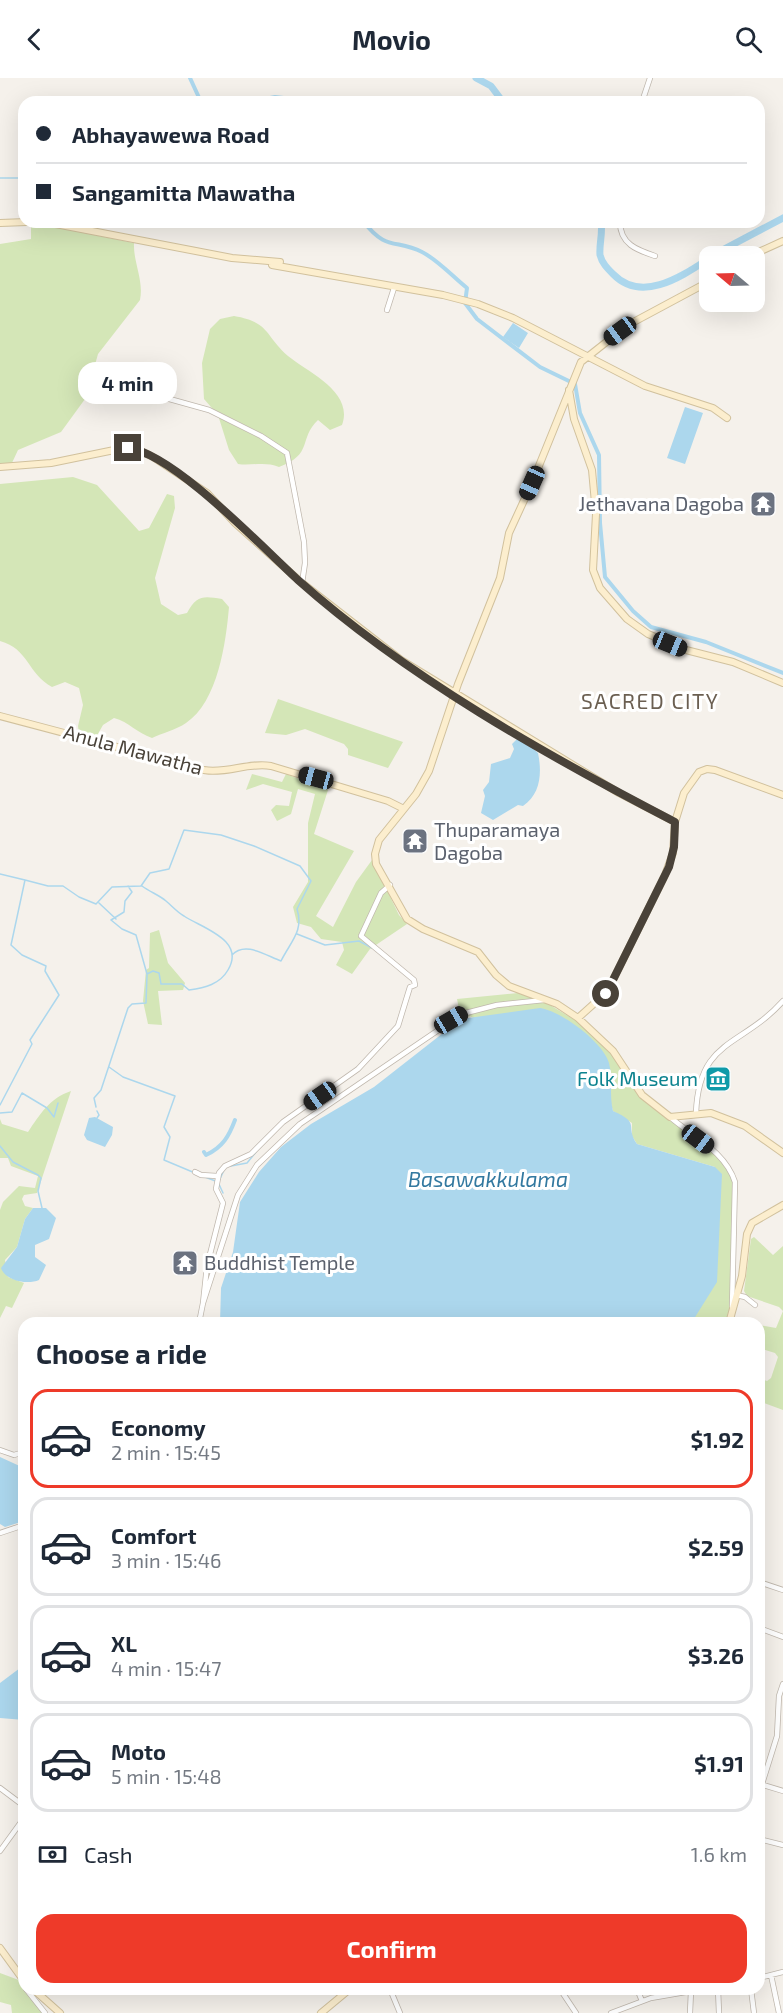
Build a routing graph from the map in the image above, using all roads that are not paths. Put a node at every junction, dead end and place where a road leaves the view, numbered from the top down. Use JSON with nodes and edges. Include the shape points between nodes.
{"nodes":[{"id":1,"x":650,"y":78,"type":"edge"},
{"id":2,"x":644,"y":96,"type":"edge"},
{"id":3,"x":18,"y":222,"type":"edge"},
{"id":4,"x":0,"y":223,"type":"edge"},
{"id":5,"x":76,"y":228,"type":"edge"},
{"id":6,"x":620,"y":228,"type":"edge"},
{"id":7,"x":783,"y":241,"type":"edge"},
{"id":8,"x":765,"y":249,"type":"edge"},
{"id":9,"x":655,"y":256,"type":"dead end"},
{"id":10,"x":699,"y":287,"type":"edge"},
{"id":11,"x":394,"y":288,"type":"junction"},
{"id":12,"x":387,"y":310,"type":"dead end"},
{"id":13,"x":586,"y":356,"type":"junction"},
{"id":14,"x":112,"y":383,"type":"dead end"},
{"id":15,"x":569,"y":388,"type":"junction"},
{"id":16,"x":561,"y":409,"type":"junction"},
{"id":17,"x":572,"y":409,"type":"junction"},
{"id":18,"x":728,"y":418,"type":"dead end"},
{"id":19,"x":0,"y":467,"type":"edge"},
{"id":20,"x":302,"y":583,"type":"junction"},
{"id":21,"x":783,"y":683,"type":"edge"},
{"id":22,"x":455,"y":695,"type":"junction"},
{"id":23,"x":0,"y":716,"type":"edge"},
{"id":24,"x":783,"y":795,"type":"edge"},
{"id":25,"x":404,"y":809,"type":"junction"},
{"id":26,"x":675,"y":822,"type":"junction"},
{"id":27,"x":390,"y":885,"type":"junction"},
{"id":28,"x":547,"y":1000,"type":"junction"},
{"id":29,"x":783,"y":1001,"type":"edge"},
{"id":30,"x":578,"y":1018,"type":"junction"},
{"id":31,"x":696,"y":1113,"type":"junction"},
{"id":32,"x":670,"y":1118,"type":"junction"},
{"id":33,"x":783,"y":1152,"type":"edge"},
{"id":34,"x":195,"y":1172,"type":"dead end"},
{"id":35,"x":217,"y":1176,"type":"junction"},
{"id":36,"x":783,"y":1205,"type":"edge"},
{"id":37,"x":736,"y":1295,"type":"junction"},
{"id":38,"x":203,"y":1303,"type":"junction"},
{"id":39,"x":754,"y":1305,"type":"dead end"},
{"id":40,"x":732,"y":1311,"type":"junction"},
{"id":41,"x":200,"y":1317,"type":"edge"},
{"id":42,"x":730,"y":1317,"type":"edge"},
{"id":43,"x":0,"y":1450,"type":"edge"},
{"id":44,"x":18,"y":1454,"type":"edge"},
{"id":45,"x":18,"y":1527,"type":"edge"},
{"id":46,"x":0,"y":1533,"type":"edge"},
{"id":47,"x":765,"y":1584,"type":"edge"},
{"id":48,"x":783,"y":1590,"type":"edge"},
{"id":49,"x":765,"y":1630,"type":"edge"},
{"id":50,"x":783,"y":1636,"type":"edge"},
{"id":51,"x":783,"y":1685,"type":"edge"},
{"id":52,"x":765,"y":1770,"type":"edge"},
{"id":53,"x":765,"y":1786,"type":"edge"},
{"id":54,"x":0,"y":1788,"type":"edge"},
{"id":55,"x":783,"y":1791,"type":"edge"},
{"id":56,"x":18,"y":1802,"type":"edge"},
{"id":57,"x":18,"y":1826,"type":"edge"},
{"id":58,"x":765,"y":1840,"type":"edge"},
{"id":59,"x":783,"y":1845,"type":"edge"},
{"id":60,"x":0,"y":1851,"type":"edge"},
{"id":61,"x":0,"y":1948,"type":"edge"},
{"id":62,"x":783,"y":1972,"type":"edge"},
{"id":63,"x":18,"y":1974,"type":"edge"},
{"id":64,"x":771,"y":1975,"type":"junction"},
{"id":65,"x":765,"y":1976,"type":"edge"},
{"id":66,"x":31,"y":1995,"type":"edge"},
{"id":67,"x":40,"y":1995,"type":"edge"},
{"id":68,"x":343,"y":1995,"type":"edge"},
{"id":69,"x":392,"y":1995,"type":"edge"},
{"id":70,"x":564,"y":1995,"type":"edge"},
{"id":71,"x":639,"y":1995,"type":"edge"},
{"id":72,"x":671,"y":1995,"type":"edge"},
{"id":73,"x":691,"y":1995,"type":"edge"},
{"id":74,"x":718,"y":1995,"type":"edge"},
{"id":75,"x":751,"y":1995,"type":"edge"},
{"id":76,"x":642,"y":2001,"type":"junction"},
{"id":77,"x":45,"y":2013,"type":"edge"},
{"id":78,"x":60,"y":2013,"type":"edge"},
{"id":79,"x":321,"y":2013,"type":"edge"},
{"id":80,"x":400,"y":2013,"type":"edge"},
{"id":81,"x":576,"y":2013,"type":"edge"},
{"id":82,"x":611,"y":2013,"type":"edge"},
{"id":83,"x":690,"y":2013,"type":"edge"},
{"id":84,"x":719,"y":2013,"type":"edge"},
{"id":85,"x":754,"y":2013,"type":"edge"},
{"id":86,"x":779,"y":2013,"type":"edge"}],
"edges":[{"from":1,"to":2,"type":"street"},
{"from":3,"to":4,"type":"main road"},
{"from":5,"to":11,"type":"main road","via":[[232,258],[280,262],[272,265]]},
{"from":6,"to":9,"type":"street","via":[[627,243]]},
{"from":7,"to":8,"type":"main road"},
{"from":10,"to":13,"type":"main road","via":[[634,321]]},
{"from":11,"to":12,"type":"street"},
{"from":11,"to":13,"type":"main road","via":[[469,301],[506,315]]},
{"from":13,"to":15,"type":"main road"},
{"from":13,"to":18,"type":"main road","via":[[656,390],[713,408]]},
{"from":14,"to":20,"type":"street","via":[[209,410],[287,453],[304,542]]},
{"from":15,"to":16,"type":"main road"},
{"from":15,"to":17,"type":"main road"},
{"from":16,"to":17,"type":"main road"},
{"from":16,"to":22,"type":"main road","via":[[508,533],[500,578]]},
{"from":17,"to":21,"type":"main road","via":[[592,470],[596,522],[593,570],[600,588],[627,619],[648,634]]},
{"from":19,"to":20,"type":"main road","via":[[51,464],[117,449],[141,451],[207,493]]},
{"from":20,"to":22,"type":"main road","via":[[366,635]]},
{"from":22,"to":25,"type":"main road","via":[[426,778]]},
{"from":22,"to":26,"type":"main road"},
{"from":23,"to":25,"type":"main road","name":"Anula Mawatha","via":[[204,770],[223,772],[271,766]]},
{"from":24,"to":26,"type":"main road","via":[[720,771],[704,769],[684,793]]},
{"from":25,"to":27,"type":"main road","via":[[381,837],[375,851],[376,864]]},
{"from":26,"to":30,"type":"main road","via":[[669,867],[615,978],[602,999]]},
{"from":27,"to":28,"type":"main road","via":[[397,905],[412,923],[475,950],[506,984]]},
{"from":27,"to":35,"type":"street","via":[[381,893],[361,936],[414,980],[398,1026],[358,1069],[283,1122],[250,1154],[225,1166]]},
{"from":28,"to":30,"type":"main road"},
{"from":28,"to":38,"type":"street","via":[[497,1005],[462,1014],[283,1138],[257,1165],[238,1195]]},
{"from":29,"to":31,"type":"street","via":[[758,1025],[721,1047],[706,1064],[697,1089]]},
{"from":30,"to":32,"type":"main road","via":[[613,1051],[642,1095]]},
{"from":31,"to":32,"type":"main road"},
{"from":31,"to":33,"type":"main road","via":[[711,1113],[739,1123]]},
{"from":32,"to":40,"type":"street","via":[[715,1152],[731,1170],[735,1182]]},
{"from":34,"to":35,"type":"street"},
{"from":35,"to":38,"type":"street","via":[[216,1189],[223,1203],[207,1266]]},
{"from":36,"to":37,"type":"main road","via":[[752,1223]]},
{"from":37,"to":39,"type":"street"},
{"from":37,"to":40,"type":"main road"},
{"from":38,"to":41,"type":"street"},
{"from":40,"to":42,"type":"main road"},
{"from":43,"to":44,"type":"street"},
{"from":45,"to":46,"type":"street"},
{"from":47,"to":48,"type":"street"},
{"from":49,"to":50,"type":"street"},
{"from":51,"to":52,"type":"street","via":[[777,1736]]},
{"from":53,"to":55,"type":"street"},
{"from":54,"to":56,"type":"street"},
{"from":57,"to":60,"type":"street"},
{"from":58,"to":59,"type":"street"},
{"from":61,"to":63,"type":"main road"},
{"from":62,"to":64,"type":"street"},
{"from":64,"to":65,"type":"street"},
{"from":64,"to":86,"type":"street"},
{"from":66,"to":77,"type":"street"},
{"from":67,"to":78,"type":"main road"},
{"from":68,"to":79,"type":"main road"},
{"from":69,"to":80,"type":"street"},
{"from":70,"to":81,"type":"street"},
{"from":71,"to":76,"type":"street"},
{"from":72,"to":76,"type":"street"},
{"from":73,"to":83,"type":"street"},
{"from":74,"to":84,"type":"street"},
{"from":75,"to":85,"type":"street"},
{"from":76,"to":82,"type":"street"}]}
